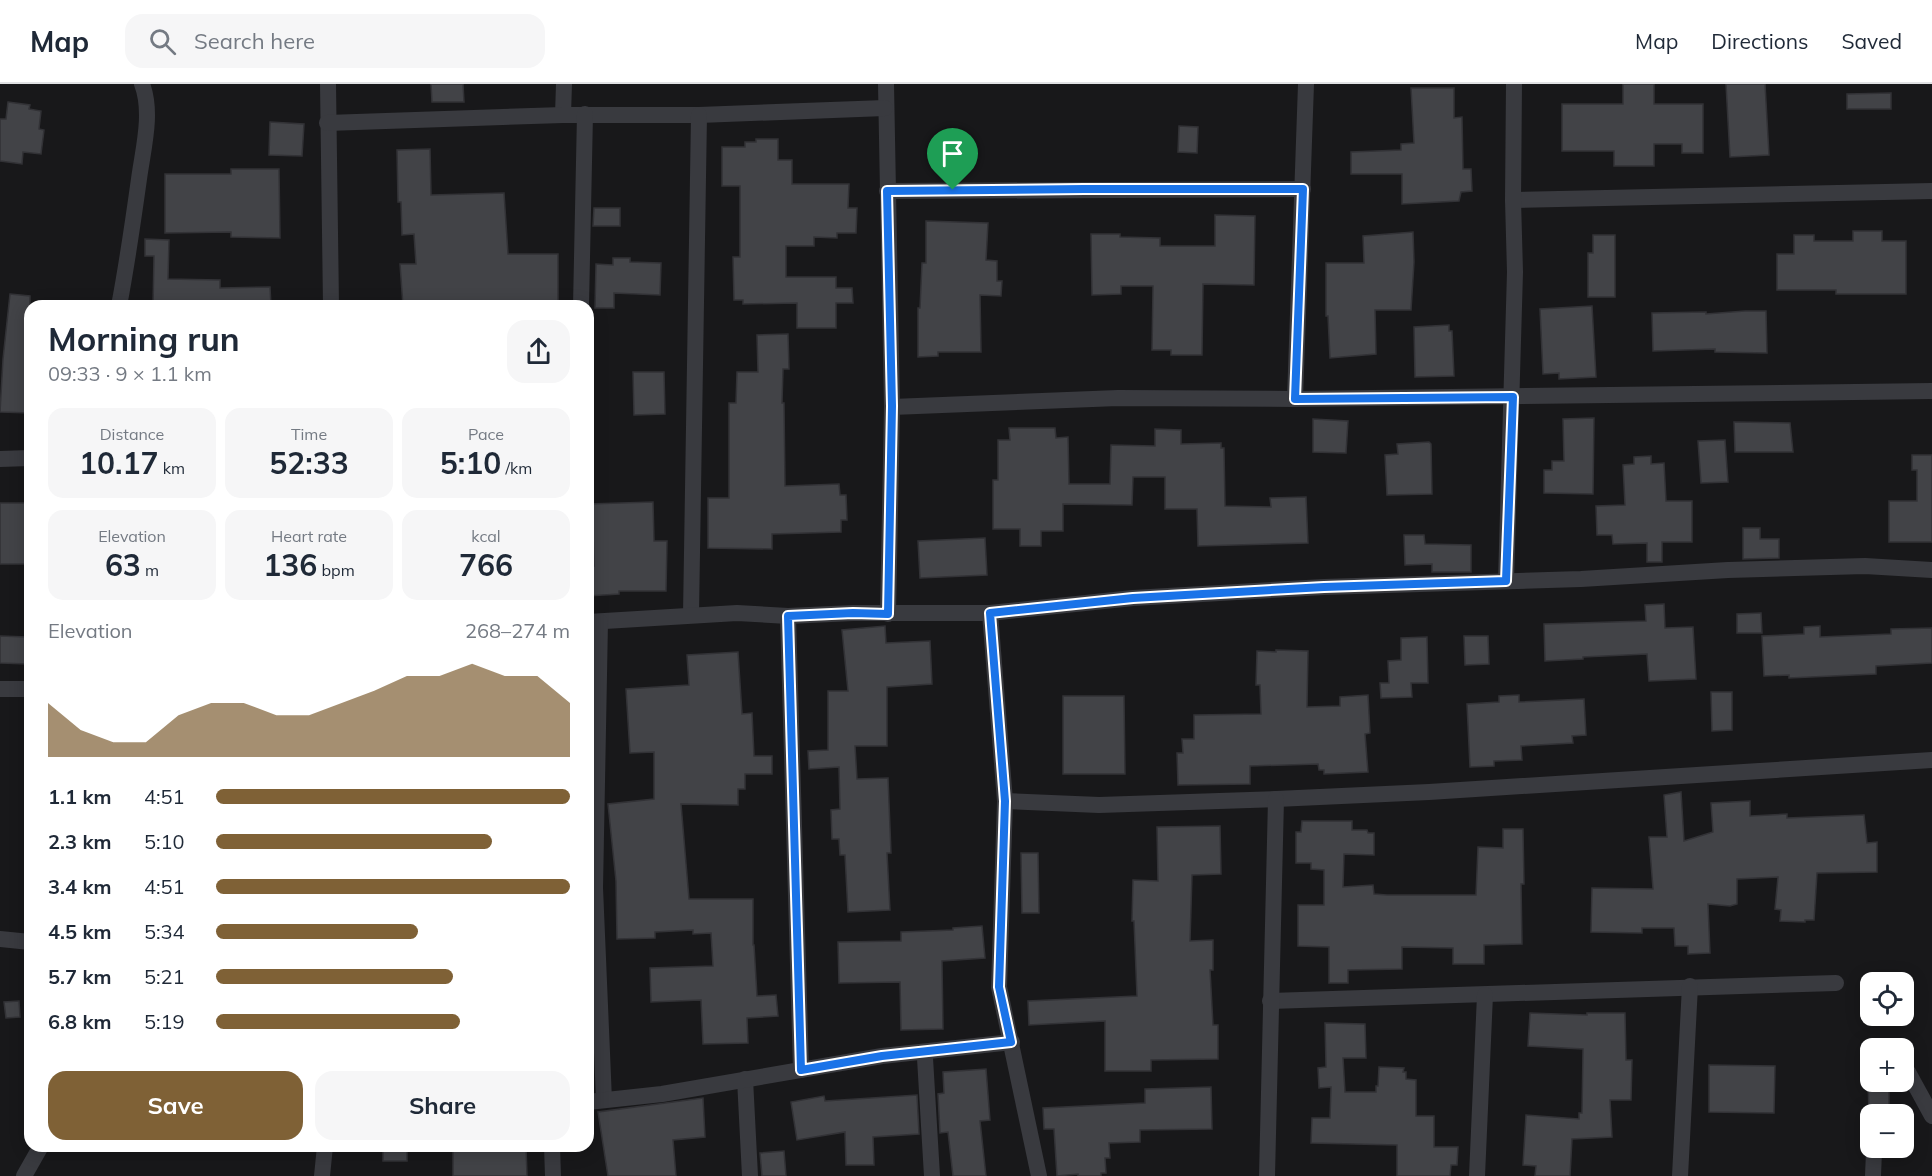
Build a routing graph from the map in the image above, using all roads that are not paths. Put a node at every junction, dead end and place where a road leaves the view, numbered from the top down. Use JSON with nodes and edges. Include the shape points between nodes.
{"nodes":[{"id":1,"x":142,"y":84,"type":"edge"},
{"id":2,"x":328,"y":84,"type":"edge"},
{"id":3,"x":564,"y":84,"type":"edge"},
{"id":4,"x":886,"y":84,"type":"edge"},
{"id":5,"x":1306,"y":84,"type":"edge"},
{"id":6,"x":1514,"y":84,"type":"edge"},
{"id":7,"x":885,"y":108,"type":"junction"},
{"id":8,"x":585,"y":114,"type":"junction"},
{"id":9,"x":563,"y":115,"type":"junction"},
{"id":10,"x":699,"y":115,"type":"junction"},
{"id":11,"x":327,"y":123,"type":"junction"},
{"id":12,"x":1303,"y":189,"type":"junction"},
{"id":13,"x":887,"y":191,"type":"junction"},
{"id":14,"x":1932,"y":191,"type":"edge"},
{"id":15,"x":1513,"y":200,"type":"junction"},
{"id":16,"x":120,"y":300,"type":"edge"},
{"id":17,"x":331,"y":300,"type":"edge"},
{"id":18,"x":581,"y":300,"type":"edge"},
{"id":19,"x":1932,"y":391,"type":"edge"},
{"id":20,"x":1513,"y":397,"type":"junction"},
{"id":21,"x":1295,"y":399,"type":"junction"},
{"id":22,"x":892,"y":406,"type":"junction"},
{"id":23,"x":24,"y":458,"type":"edge"},
{"id":24,"x":0,"y":459,"type":"edge"},
{"id":25,"x":1932,"y":570,"type":"edge"},
{"id":26,"x":1506,"y":581,"type":"junction"},
{"id":27,"x":990,"y":613,"type":"junction"},
{"id":28,"x":888,"y":614,"type":"junction"},
{"id":29,"x":691,"y":615,"type":"junction"},
{"id":30,"x":788,"y":616,"type":"junction"},
{"id":31,"x":594,"y":622,"type":"edge"},
{"id":32,"x":0,"y":689,"type":"edge"},
{"id":33,"x":24,"y":689,"type":"edge"},
{"id":34,"x":1932,"y":760,"type":"edge"},
{"id":35,"x":1276,"y":799,"type":"junction"},
{"id":36,"x":1005,"y":801,"type":"junction"},
{"id":37,"x":0,"y":939,"type":"edge"},
{"id":38,"x":24,"y":941,"type":"edge"},
{"id":39,"x":1836,"y":983,"type":"dead end"},
{"id":40,"x":1690,"y":986,"type":"junction"},
{"id":41,"x":1485,"y":995,"type":"junction"},
{"id":42,"x":1270,"y":1001,"type":"junction"},
{"id":43,"x":1011,"y":1042,"type":"junction"},
{"id":44,"x":925,"y":1058,"type":"dead end"},
{"id":45,"x":801,"y":1070,"type":"junction"},
{"id":46,"x":745,"y":1079,"type":"junction"},
{"id":47,"x":1914,"y":1083,"type":"edge"},
{"id":48,"x":596,"y":1101,"type":"edge"},
{"id":49,"x":1932,"y":1116,"type":"edge"},
{"id":50,"x":38,"y":1152,"type":"edge"},
{"id":51,"x":324,"y":1152,"type":"edge"},
{"id":52,"x":552,"y":1152,"type":"edge"},
{"id":53,"x":1874,"y":1158,"type":"edge"},
{"id":54,"x":24,"y":1176,"type":"edge"},
{"id":55,"x":322,"y":1176,"type":"edge"},
{"id":56,"x":553,"y":1176,"type":"edge"},
{"id":57,"x":750,"y":1176,"type":"edge"},
{"id":58,"x":932,"y":1176,"type":"edge"},
{"id":59,"x":1039,"y":1176,"type":"edge"},
{"id":60,"x":1267,"y":1176,"type":"edge"},
{"id":61,"x":1477,"y":1176,"type":"edge"},
{"id":62,"x":1680,"y":1176,"type":"edge"},
{"id":63,"x":1873,"y":1176,"type":"edge"}],
"edges":[{"from":1,"to":16,"type":"street","via":[[147,121]]},
{"from":2,"to":11,"type":"street"},
{"from":3,"to":9,"type":"street"},
{"from":4,"to":7,"type":"street"},
{"from":5,"to":12,"type":"street"},
{"from":6,"to":15,"type":"street"},
{"from":7,"to":10,"type":"street"},
{"from":7,"to":13,"type":"street"},
{"from":8,"to":9,"type":"street"},
{"from":8,"to":10,"type":"street"},
{"from":8,"to":18,"type":"street"},
{"from":9,"to":11,"type":"street"},
{"from":10,"to":29,"type":"street"},
{"from":11,"to":17,"type":"street"},
{"from":12,"to":13,"type":"street"},
{"from":12,"to":21,"type":"street"},
{"from":13,"to":22,"type":"street"},
{"from":14,"to":15,"type":"street"},
{"from":15,"to":20,"type":"street"},
{"from":19,"to":20,"type":"street"},
{"from":20,"to":21,"type":"street"},
{"from":20,"to":26,"type":"street"},
{"from":21,"to":22,"type":"street","via":[[1118,398]]},
{"from":22,"to":28,"type":"street"},
{"from":23,"to":24,"type":"street"},
{"from":25,"to":26,"type":"street","via":[[1866,566]]},
{"from":26,"to":27,"type":"street","via":[[1133,598]]},
{"from":27,"to":28,"type":"street"},
{"from":27,"to":36,"type":"street"},
{"from":28,"to":30,"type":"street"},
{"from":29,"to":30,"type":"street"},
{"from":29,"to":31,"type":"street"},
{"from":30,"to":45,"type":"street"},
{"from":31,"to":48,"type":"street"},
{"from":32,"to":33,"type":"street"},
{"from":34,"to":35,"type":"street"},
{"from":35,"to":36,"type":"street","via":[[1099,804]]},
{"from":35,"to":42,"type":"street"},
{"from":36,"to":43,"type":"street","via":[[999,987]]},
{"from":37,"to":38,"type":"street"},
{"from":39,"to":40,"type":"street"},
{"from":40,"to":41,"type":"street"},
{"from":40,"to":62,"type":"street"},
{"from":41,"to":42,"type":"street"},
{"from":41,"to":61,"type":"street"},
{"from":42,"to":60,"type":"street"},
{"from":43,"to":45,"type":"street","via":[[882,1056]]},
{"from":43,"to":59,"type":"street"},
{"from":44,"to":58,"type":"street"},
{"from":45,"to":46,"type":"street"},
{"from":46,"to":48,"type":"street"},
{"from":46,"to":57,"type":"street"},
{"from":47,"to":49,"type":"street"},
{"from":50,"to":54,"type":"street"},
{"from":51,"to":55,"type":"street"},
{"from":52,"to":56,"type":"street"},
{"from":53,"to":63,"type":"street"}]}
